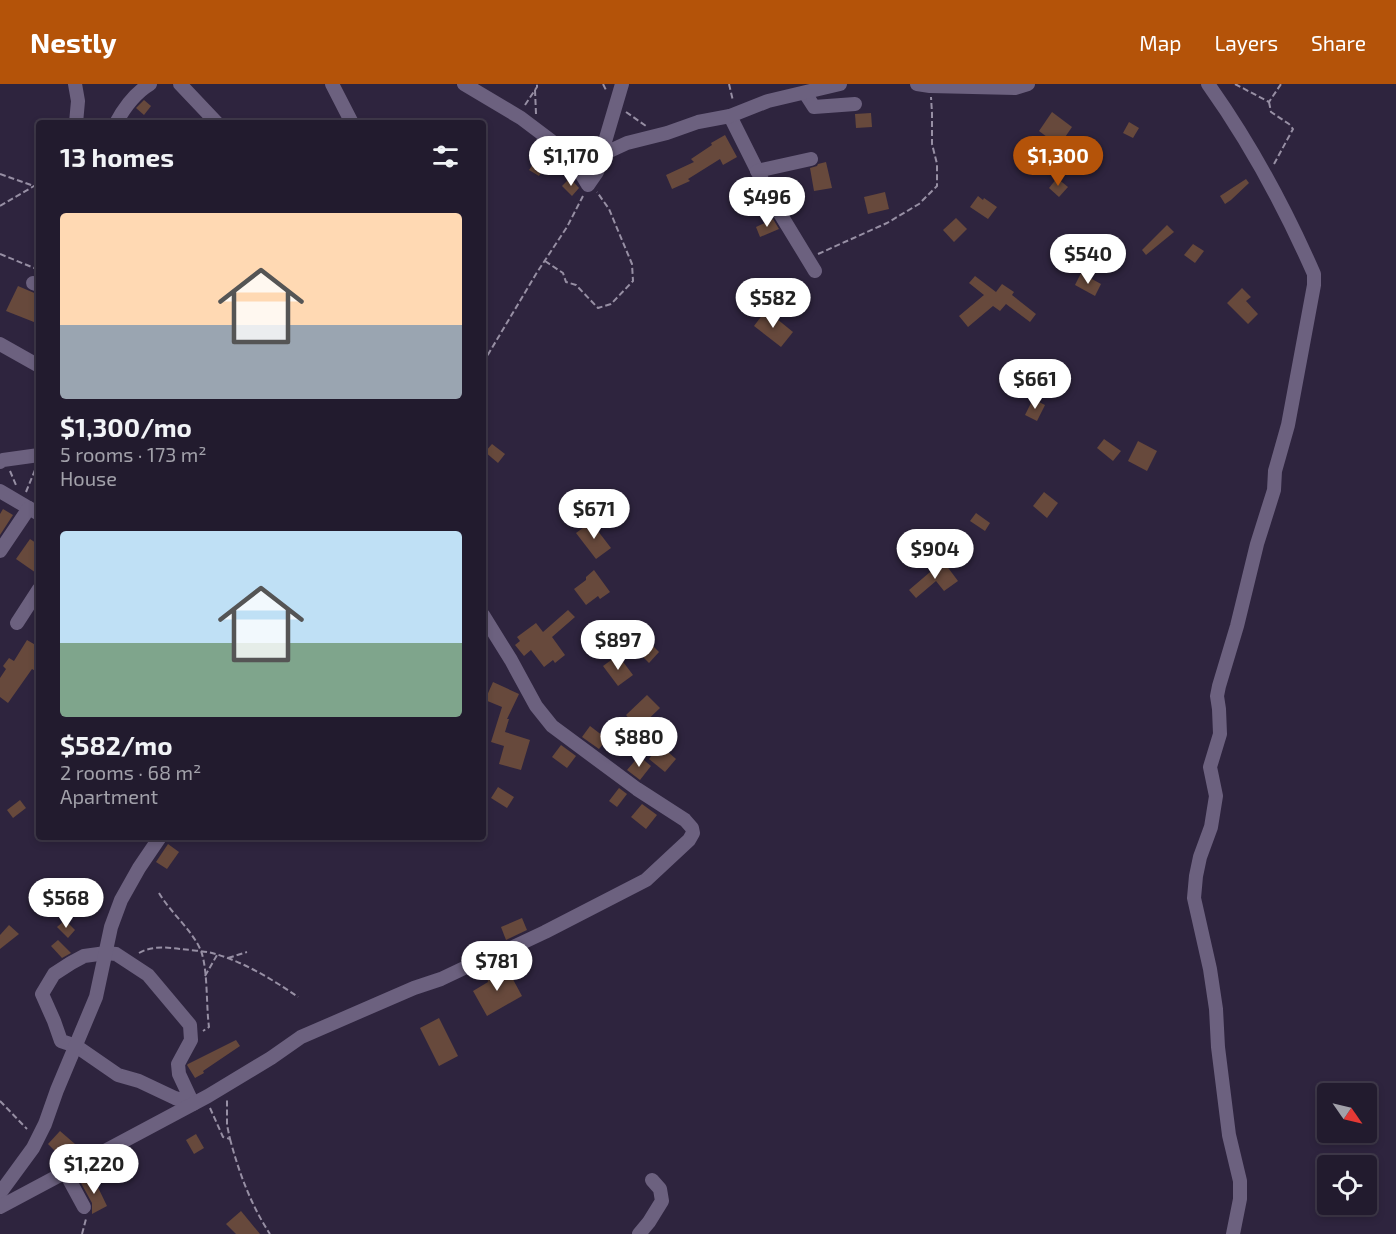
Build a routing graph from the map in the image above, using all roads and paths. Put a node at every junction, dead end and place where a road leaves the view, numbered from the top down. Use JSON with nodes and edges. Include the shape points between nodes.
{"nodes":[{"id":1,"x":75,"y":84,"type":"edge"},
{"id":2,"x":150,"y":84,"type":"edge"},
{"id":3,"x":180,"y":84,"type":"edge"},
{"id":4,"x":332,"y":84,"type":"edge"},
{"id":5,"x":464,"y":84,"type":"edge"},
{"id":6,"x":537,"y":84,"type":"edge"},
{"id":7,"x":622,"y":84,"type":"edge"},
{"id":8,"x":729,"y":84,"type":"edge"},
{"id":9,"x":840,"y":84,"type":"edge"},
{"id":10,"x":1028,"y":84,"type":"edge"},
{"id":11,"x":1208,"y":84,"type":"edge"},
{"id":12,"x":1235,"y":84,"type":"edge"},
{"id":13,"x":1281,"y":84,"type":"edge"},
{"id":14,"x":926,"y":85,"type":"edge"},
{"id":15,"x":485,"y":89,"type":"edge"},
{"id":16,"x":535,"y":90,"type":"junction"},
{"id":17,"x":805,"y":93,"type":"junction"},
{"id":18,"x":1269,"y":102,"type":"junction"},
{"id":19,"x":855,"y":104,"type":"dead end"},
{"id":20,"x":616,"y":106,"type":"junction"},
{"id":21,"x":77,"y":107,"type":"junction"},
{"id":22,"x":512,"y":113,"type":"junction"},
{"id":23,"x":730,"y":116,"type":"junction"},
{"id":24,"x":76,"y":120,"type":"edge"},
{"id":25,"x":85,"y":120,"type":"edge"},
{"id":26,"x":118,"y":120,"type":"edge"},
{"id":27,"x":214,"y":120,"type":"edge"},
{"id":28,"x":350,"y":120,"type":"edge"},
{"id":29,"x":538,"y":131,"type":"junction"},
{"id":30,"x":658,"y":135,"type":"junction"},
{"id":31,"x":570,"y":155,"type":"junction"},
{"id":32,"x":601,"y":155,"type":"junction"},
{"id":33,"x":811,"y":159,"type":"dead end"},
{"id":34,"x":757,"y":171,"type":"junction"},
{"id":35,"x":0,"y":174,"type":"edge"},
{"id":36,"x":588,"y":185,"type":"junction"},
{"id":37,"x":34,"y":186,"type":"joint"},
{"id":38,"x":1270,"y":187,"type":"junction"},
{"id":39,"x":0,"y":206,"type":"edge"},
{"id":40,"x":0,"y":254,"type":"edge"},
{"id":41,"x":545,"y":261,"type":"junction"},
{"id":42,"x":811,"y":265,"type":"joint"},
{"id":43,"x":36,"y":279,"type":"edge"},
{"id":44,"x":0,"y":344,"type":"edge"},
{"id":45,"x":486,"y":358,"type":"edge"},
{"id":46,"x":36,"y":364,"type":"edge"},
{"id":47,"x":36,"y":455,"type":"edge"},
{"id":48,"x":2,"y":461,"type":"edge"},
{"id":49,"x":36,"y":467,"type":"edge"},
{"id":50,"x":18,"y":489,"type":"dead end"},
{"id":51,"x":0,"y":491,"type":"edge"},
{"id":52,"x":30,"y":507,"type":"edge"},
{"id":53,"x":0,"y":551,"type":"edge"},
{"id":54,"x":36,"y":594,"type":"edge"},
{"id":55,"x":486,"y":620,"type":"edge"},
{"id":56,"x":17,"y":623,"type":"dead end"},
{"id":57,"x":158,"y":840,"type":"edge"},
{"id":58,"x":159,"y":893,"type":"dead end"},
{"id":59,"x":201,"y":952,"type":"junction"},
{"id":60,"x":247,"y":952,"type":"dead end"},
{"id":61,"x":106,"y":953,"type":"junction"},
{"id":62,"x":217,"y":955,"type":"junction"},
{"id":63,"x":228,"y":958,"type":"junction"},
{"id":64,"x":126,"y":960,"type":"junction"},
{"id":65,"x":205,"y":976,"type":"junction"},
{"id":66,"x":298,"y":997,"type":"dead end"},
{"id":67,"x":191,"y":1040,"type":"junction"},
{"id":68,"x":75,"y":1046,"type":"junction"},
{"id":69,"x":223,"y":1087,"type":"junction"},
{"id":70,"x":0,"y":1101,"type":"edge"},
{"id":71,"x":199,"y":1101,"type":"junction"},
{"id":72,"x":38,"y":1137,"type":"junction"},
{"id":73,"x":230,"y":1139,"type":"junction"},
{"id":74,"x":65,"y":1172,"type":"junction"},
{"id":75,"x":652,"y":1180,"type":"dead end"},
{"id":76,"x":0,"y":1193,"type":"edge"},
{"id":77,"x":0,"y":1207,"type":"edge"},
{"id":78,"x":84,"y":1207,"type":"dead end"},
{"id":79,"x":270,"y":1234,"type":"edge"},
{"id":80,"x":639,"y":1234,"type":"edge"},
{"id":81,"x":1233,"y":1234,"type":"edge"}],
"edges":[{"from":1,"to":21,"type":"street"},
{"from":2,"to":26,"type":"street"},
{"from":3,"to":27,"type":"street"},
{"from":4,"to":28,"type":"street"},
{"from":5,"to":15,"type":"street"},
{"from":6,"to":16,"type":"path"},
{"from":7,"to":20,"type":"street"},
{"from":8,"to":23,"type":"path","via":[[733,100]]},
{"from":9,"to":17,"type":"street"},
{"from":10,"to":14,"type":"street","via":[[1015,88]]},
{"from":11,"to":38,"type":"street"},
{"from":12,"to":18,"type":"path"},
{"from":13,"to":18,"type":"path"},
{"from":14,"to":42,"type":"path","via":[[937,186],[919,204]]},
{"from":15,"to":22,"type":"street"},
{"from":16,"to":22,"type":"path","via":[[526,104]]},
{"from":16,"to":29,"type":"path"},
{"from":17,"to":19,"type":"street","via":[[814,106]]},
{"from":17,"to":23,"type":"street","via":[[768,101]]},
{"from":18,"to":38,"type":"path","via":[[1272,112],[1293,129],[1275,161]]},
{"from":20,"to":30,"type":"path"},
{"from":20,"to":32,"type":"street"},
{"from":21,"to":24,"type":"street"},
{"from":21,"to":25,"type":"street"},
{"from":22,"to":29,"type":"street"},
{"from":23,"to":30,"type":"street"},
{"from":23,"to":34,"type":"street"},
{"from":29,"to":31,"type":"street"},
{"from":30,"to":32,"type":"street"},
{"from":31,"to":32,"type":"street","via":[[595,159]]},
{"from":31,"to":36,"type":"street"},
{"from":32,"to":36,"type":"street","via":[[597,172]]},
{"from":33,"to":34,"type":"street"},
{"from":34,"to":42,"type":"street"},
{"from":35,"to":37,"type":"path"},
{"from":36,"to":41,"type":"path"},
{"from":36,"to":41,"type":"path","via":[[609,209],[632,264],[633,280],[611,304],[598,308]]},
{"from":37,"to":39,"type":"path"},
{"from":38,"to":81,"type":"street","via":[[1314,274],[1314,285],[1274,490],[1217,696],[1220,734],[1210,767],[1216,796],[1194,898],[1210,969],[1229,1135],[1240,1181]]},
{"from":40,"to":43,"type":"path"},
{"from":41,"to":45,"type":"path"},
{"from":44,"to":46,"type":"street"},
{"from":47,"to":48,"type":"street"},
{"from":48,"to":50,"type":"path"},
{"from":49,"to":52,"type":"path","via":[[27,491]]},
{"from":51,"to":52,"type":"street"},
{"from":52,"to":53,"type":"street"},
{"from":54,"to":56,"type":"street"},
{"from":55,"to":69,"type":"street","via":[[536,706],[552,726],[685,820],[693,833],[646,880],[512,948],[301,1037]]},
{"from":57,"to":61,"type":"street","via":[[121,900]]},
{"from":58,"to":59,"type":"path"},
{"from":59,"to":62,"type":"path"},
{"from":59,"to":64,"type":"path","via":[[166,947],[144,950]]},
{"from":59,"to":65,"type":"path"},
{"from":60,"to":63,"type":"path"},
{"from":61,"to":64,"type":"street"},
{"from":61,"to":68,"type":"street","via":[[96,997]]},
{"from":61,"to":68,"type":"street","via":[[84,956],[71,963],[54,974],[42,994],[61,1041]]},
{"from":62,"to":63,"type":"path"},
{"from":62,"to":65,"type":"path"},
{"from":63,"to":66,"type":"path"},
{"from":64,"to":67,"type":"street","via":[[148,975],[183,1017],[190,1026]]},
{"from":65,"to":67,"type":"path","via":[[209,1027]]},
{"from":67,"to":71,"type":"street","via":[[178,1064],[179,1074]]},
{"from":68,"to":71,"type":"street","via":[[118,1075],[175,1098]]},
{"from":68,"to":72,"type":"street"},
{"from":69,"to":71,"type":"street"},
{"from":69,"to":73,"type":"path","via":[[228,1099]]},
{"from":70,"to":72,"type":"path"},
{"from":71,"to":73,"type":"path","via":[[224,1137]]},
{"from":71,"to":74,"type":"street"},
{"from":72,"to":76,"type":"street"},
{"from":73,"to":79,"type":"path","via":[[247,1190]]},
{"from":74,"to":77,"type":"street"},
{"from":74,"to":78,"type":"street"},
{"from":75,"to":80,"type":"street","via":[[660,1189],[662,1201]]}]}
